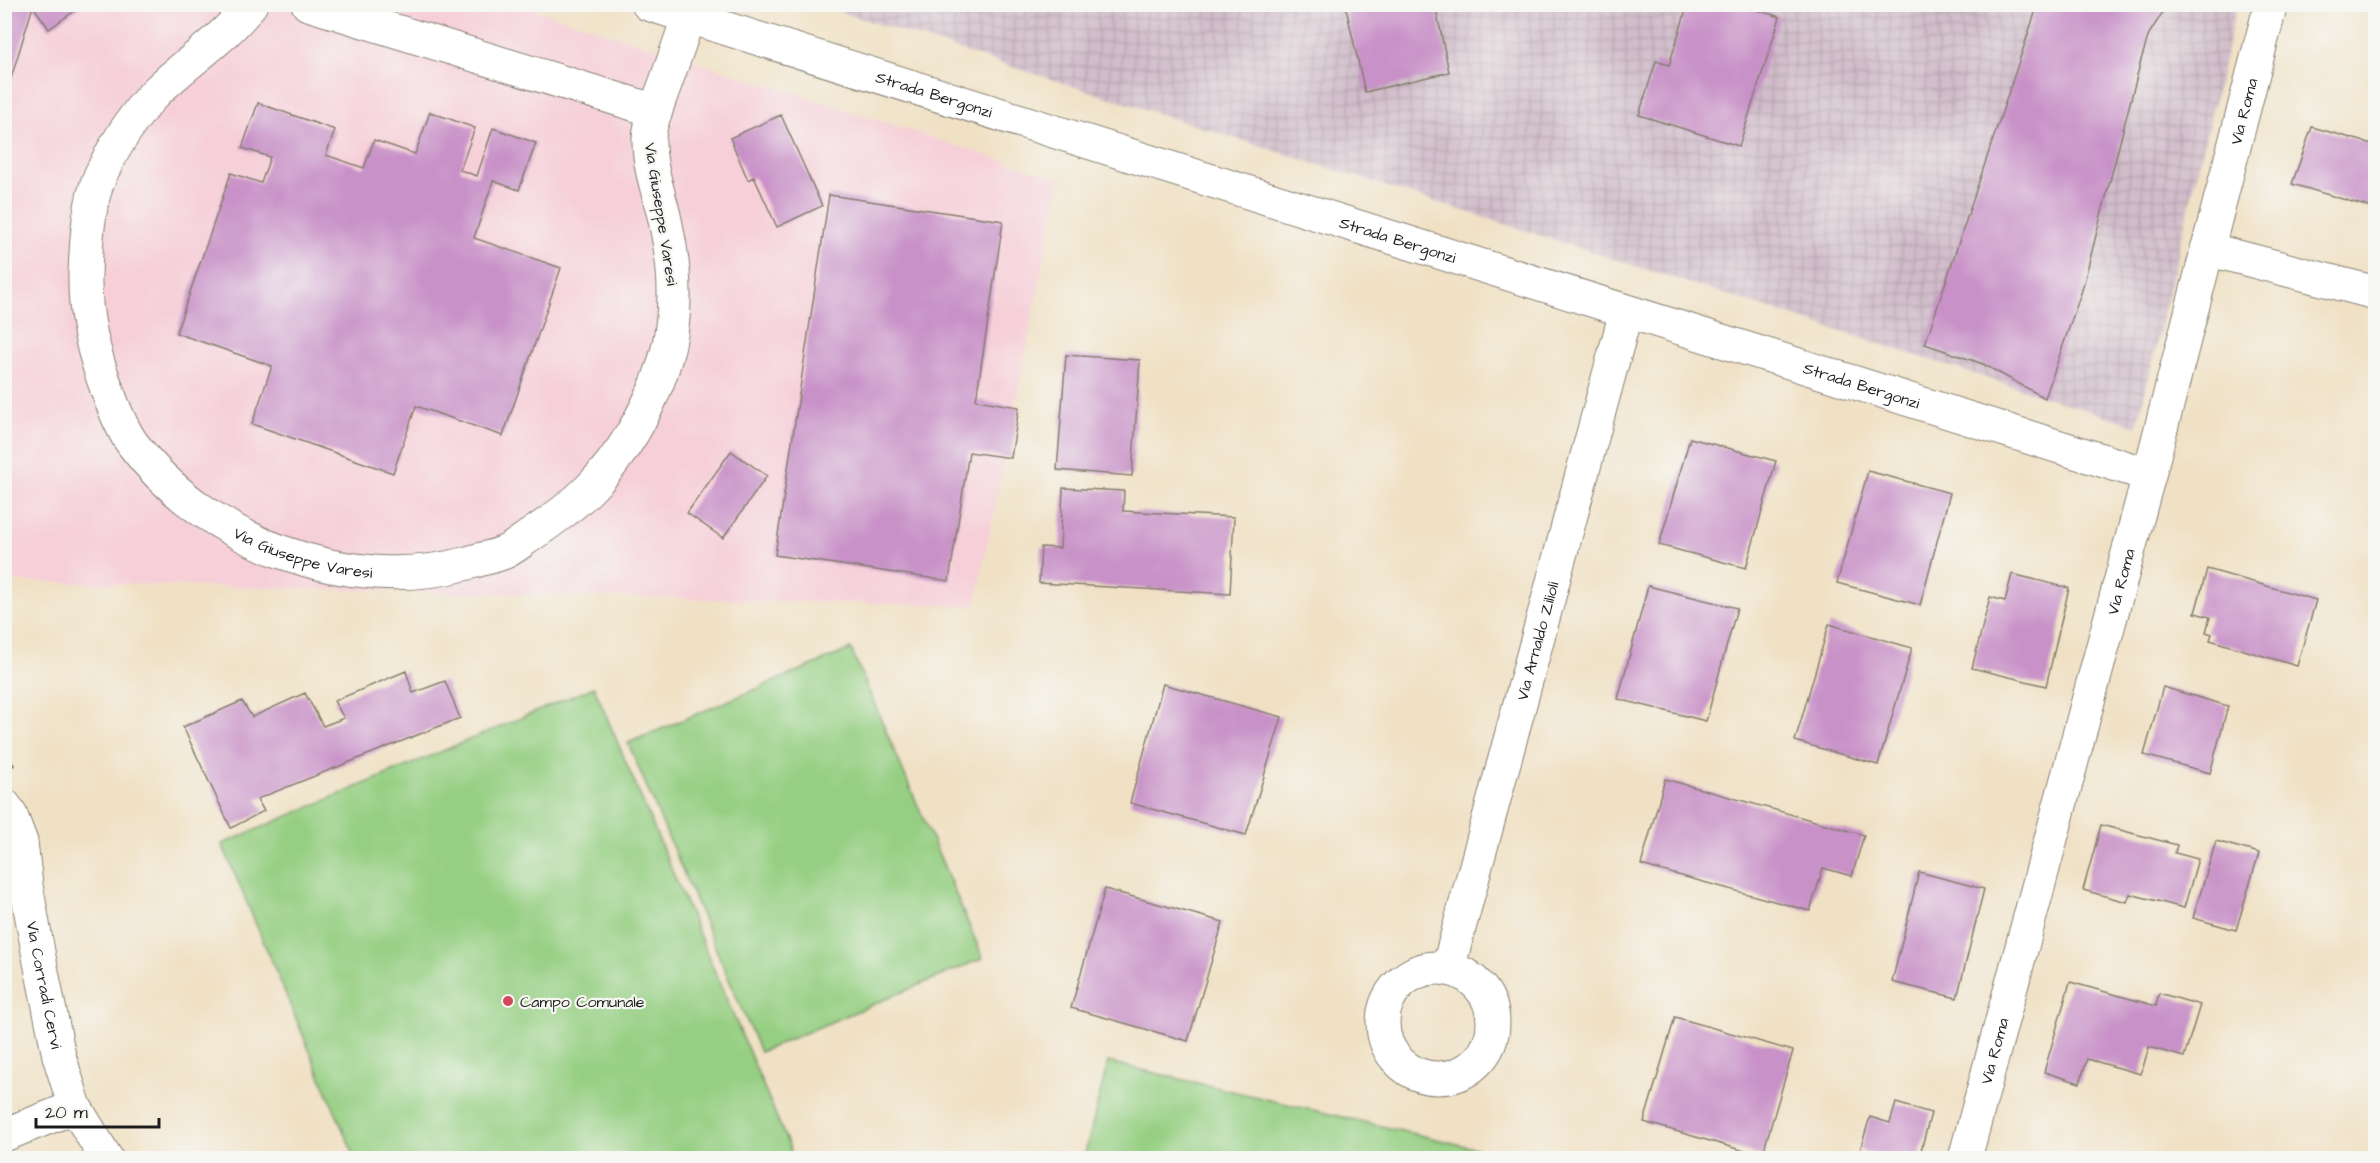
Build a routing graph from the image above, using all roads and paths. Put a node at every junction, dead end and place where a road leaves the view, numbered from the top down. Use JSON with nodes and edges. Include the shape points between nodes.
{"nodes":[{"id":1,"x":251,"y":4,"type":"edge"},
{"id":2,"x":308,"y":4,"type":"edge"},
{"id":3,"x":648,"y":4,"type":"edge"},
{"id":4,"x":2271,"y":4,"type":"edge"},
{"id":5,"x":688,"y":18,"type":"junction"},
{"id":6,"x":656,"y":111,"type":"junction"},
{"id":7,"x":2207,"y":249,"type":"junction"},
{"id":8,"x":2376,"y":293,"type":"edge"},
{"id":9,"x":1626,"y":312,"type":"junction"},
{"id":10,"x":2149,"y":475,"type":"junction"},
{"id":11,"x":4,"y":805,"type":"edge"},
{"id":12,"x":1448,"y":969,"type":"dead end"},
{"id":13,"x":75,"y":1107,"type":"junction"},
{"id":14,"x":4,"y":1135,"type":"edge"},
{"id":15,"x":106,"y":1158,"type":"edge"},
{"id":16,"x":1965,"y":1158,"type":"edge"}],
"edges":[{"from":1,"to":6,"type":"street","name":"Via Giuseppe Varesi","via":[[204,52],[155,93],[125,130],[98,180],[86,240],[85,298],[94,354],[114,408],[130,440],[158,473],[197,506],[246,538],[311,562],[358,571],[406,573],[453,567],[505,552],[560,516],[601,479],[633,431],[662,373],[673,331],[675,276],[648,139]]},
{"from":2,"to":6,"type":"street"},
{"from":3,"to":5,"type":"street","name":"Strada Bergonzi"},
{"from":4,"to":7,"type":"street","name":"Via Roma"},
{"from":5,"to":6,"type":"street","name":"Via Giuseppe Varesi"},
{"from":5,"to":9,"type":"street","name":"Strada Bergonzi"},
{"from":7,"to":8,"type":"street"},
{"from":7,"to":10,"type":"street","name":"Via Roma"},
{"from":9,"to":10,"type":"street","name":"Strada Bergonzi"},
{"from":9,"to":12,"type":"street","name":"Via Arnaldo Zilioli"},
{"from":10,"to":16,"type":"street","name":"Via Roma"},
{"from":11,"to":13,"type":"street","name":"Via Corradi Cervi","via":[[21,842],[59,1056]]},
{"from":13,"to":14,"type":"street"},
{"from":13,"to":15,"type":"street","name":"Via Corradi Cervi"}]}
